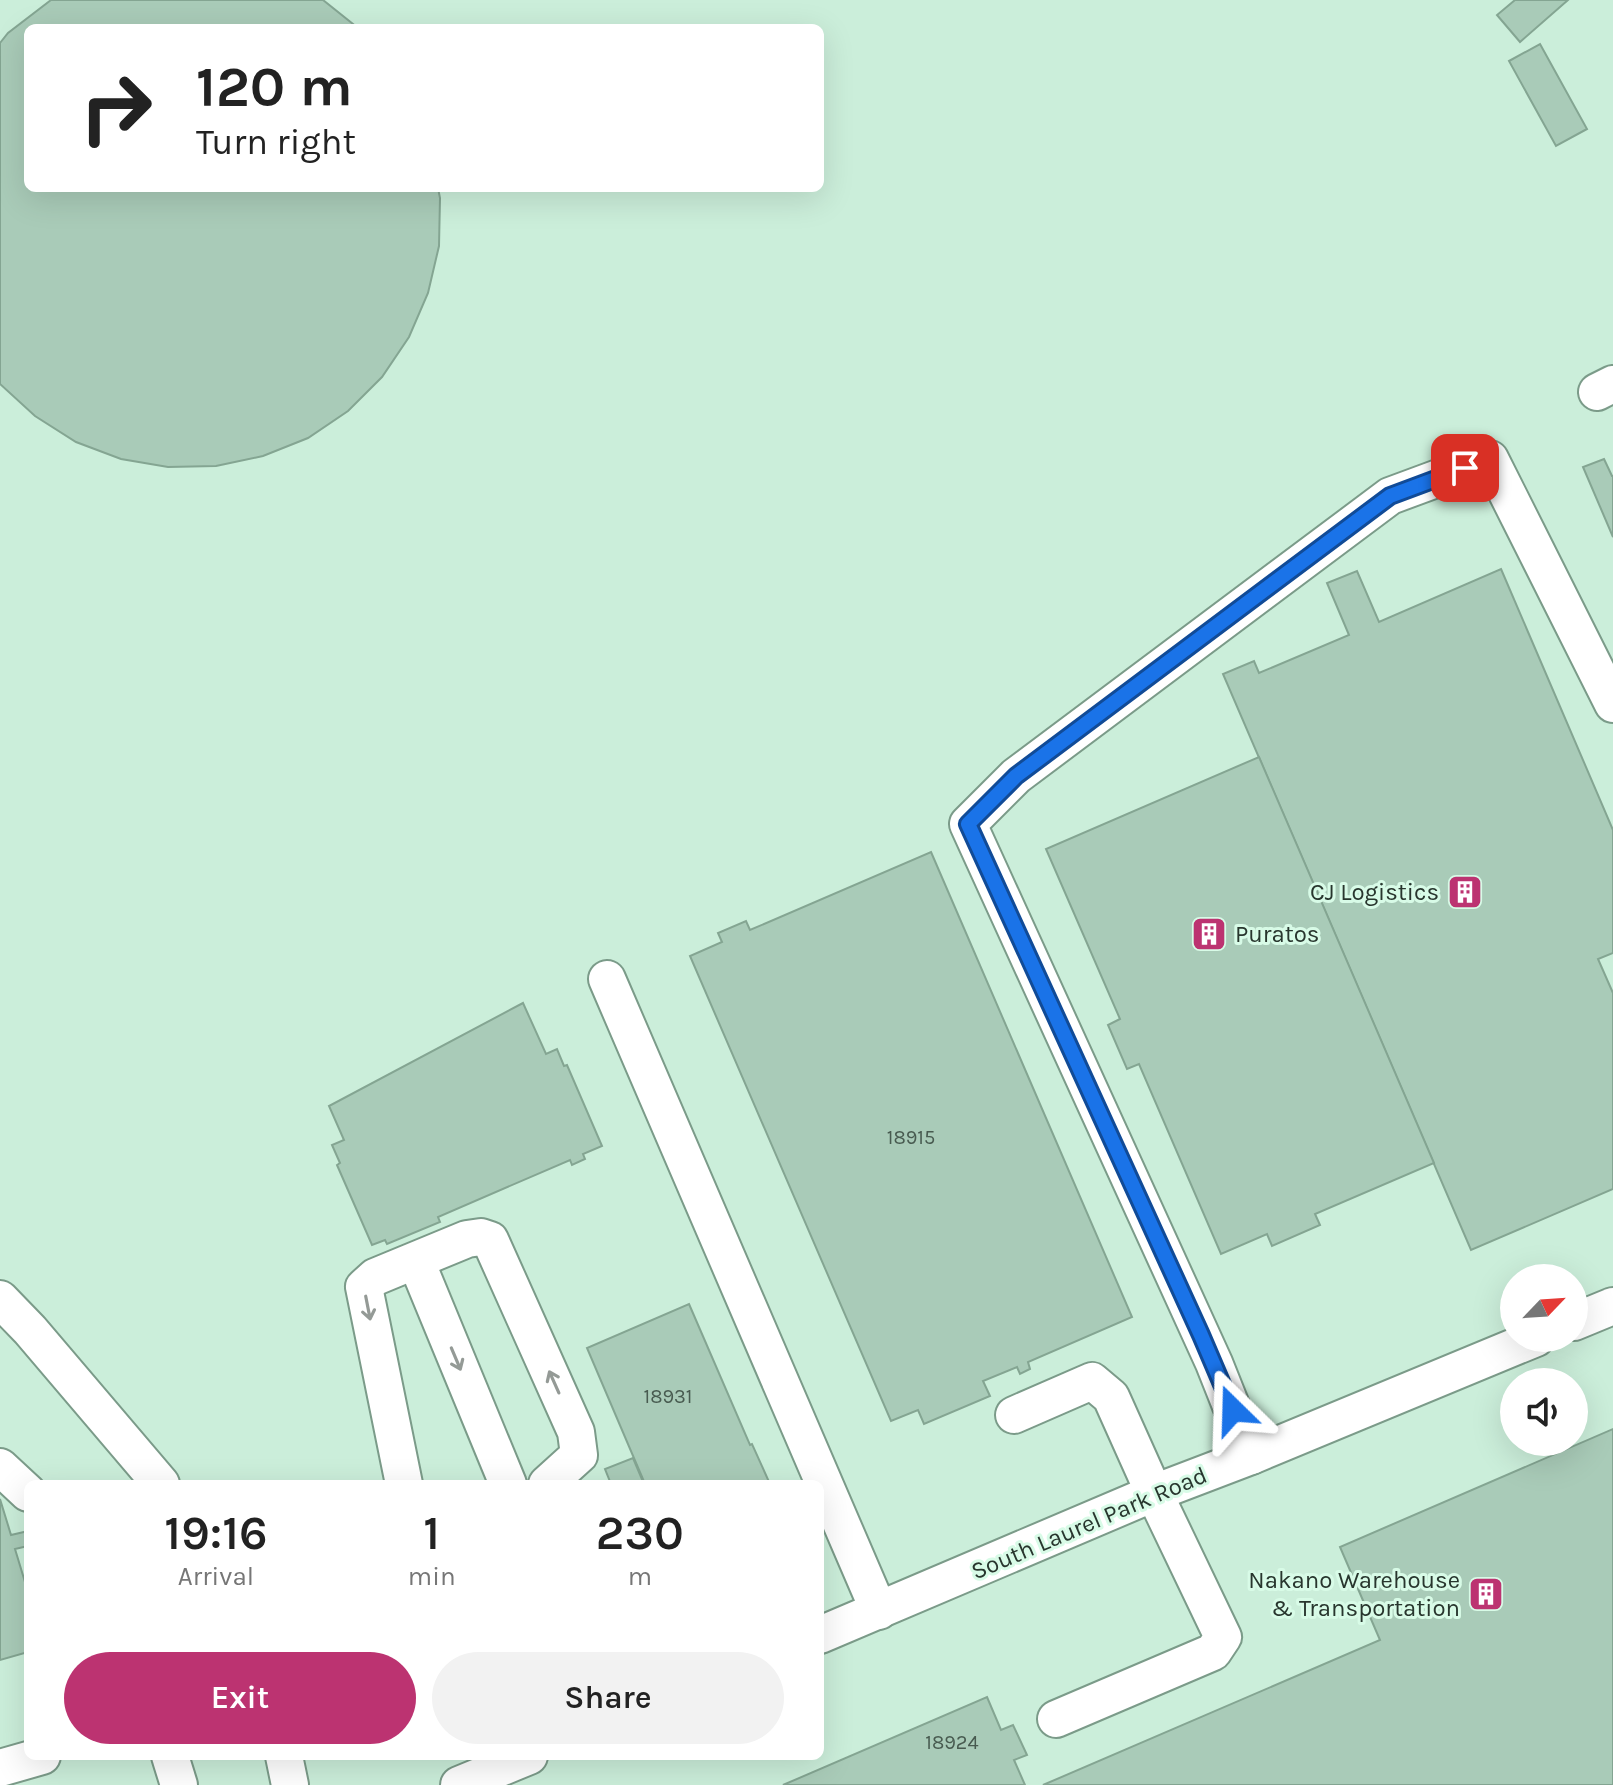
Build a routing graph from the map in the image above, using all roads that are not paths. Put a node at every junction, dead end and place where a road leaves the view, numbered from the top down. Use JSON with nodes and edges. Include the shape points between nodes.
{"nodes":[{"id":1,"x":1613,"y":704,"type":"edge"},
{"id":2,"x":607,"y":979,"type":"dead end"},
{"id":3,"x":416,"y":1261,"type":"junction"},
{"id":4,"x":0,"y":1299,"type":"edge"},
{"id":5,"x":1613,"y":1306,"type":"edge"},
{"id":6,"x":1588,"y":1316,"type":"edge"},
{"id":7,"x":1502,"y":1352,"type":"edge"},
{"id":8,"x":1014,"y":1415,"type":"dead end"},
{"id":9,"x":1251,"y":1456,"type":"junction"},
{"id":10,"x":0,"y":1467,"type":"edge"},
{"id":11,"x":158,"y":1480,"type":"edge"},
{"id":12,"x":403,"y":1480,"type":"edge"},
{"id":13,"x":506,"y":1480,"type":"edge"},
{"id":14,"x":551,"y":1480,"type":"edge"},
{"id":15,"x":823,"y":1480,"type":"edge"},
{"id":16,"x":824,"y":1483,"type":"edge"},
{"id":17,"x":24,"y":1489,"type":"edge"},
{"id":18,"x":1154,"y":1493,"type":"junction"},
{"id":19,"x":879,"y":1611,"type":"junction"},
{"id":20,"x":824,"y":1633,"type":"edge"},
{"id":21,"x":1056,"y":1719,"type":"dead end"},
{"id":22,"x":28,"y":1760,"type":"edge"},
{"id":23,"x":171,"y":1760,"type":"edge"},
{"id":24,"x":285,"y":1760,"type":"edge"},
{"id":25,"x":530,"y":1766,"type":"edge"},
{"id":26,"x":0,"y":1768,"type":"edge"},
{"id":27,"x":477,"y":1771,"type":"edge"},
{"id":28,"x":179,"y":1785,"type":"edge"},
{"id":29,"x":290,"y":1785,"type":"edge"}],
"edges":[{"from":1,"to":9,"type":"street","via":[[1490,459],[1390,496],[1016,776],[968,824],[1214,1363]]},
{"from":2,"to":15,"type":"street"},
{"from":3,"to":12,"type":"street","one_way":true,"via":[[375,1277],[364,1287]]},
{"from":3,"to":13,"type":"street","one_way":true},
{"from":14,"to":3,"type":"street","one_way":true,"via":[[579,1455],[576,1432],[490,1240],[467,1239]]},
{"from":4,"to":11,"type":"street"},
{"from":5,"to":6,"type":"street"},
{"from":7,"to":9,"type":"street","name":"South Laurel Park Road"},
{"from":8,"to":18,"type":"street","via":[[1092,1381],[1111,1397]]},
{"from":9,"to":18,"type":"street","name":"South Laurel Park Road"},
{"from":10,"to":17,"type":"street"},
{"from":16,"to":19,"type":"street"},
{"from":18,"to":19,"type":"street","name":"South Laurel Park Road"},
{"from":18,"to":21,"type":"street","via":[[1223,1637],[1213,1652]]},
{"from":19,"to":20,"type":"street","name":"South Laurel Park Road"},
{"from":22,"to":26,"type":"street"},
{"from":23,"to":28,"type":"street"},
{"from":24,"to":29,"type":"street"},
{"from":25,"to":27,"type":"street"}]}
